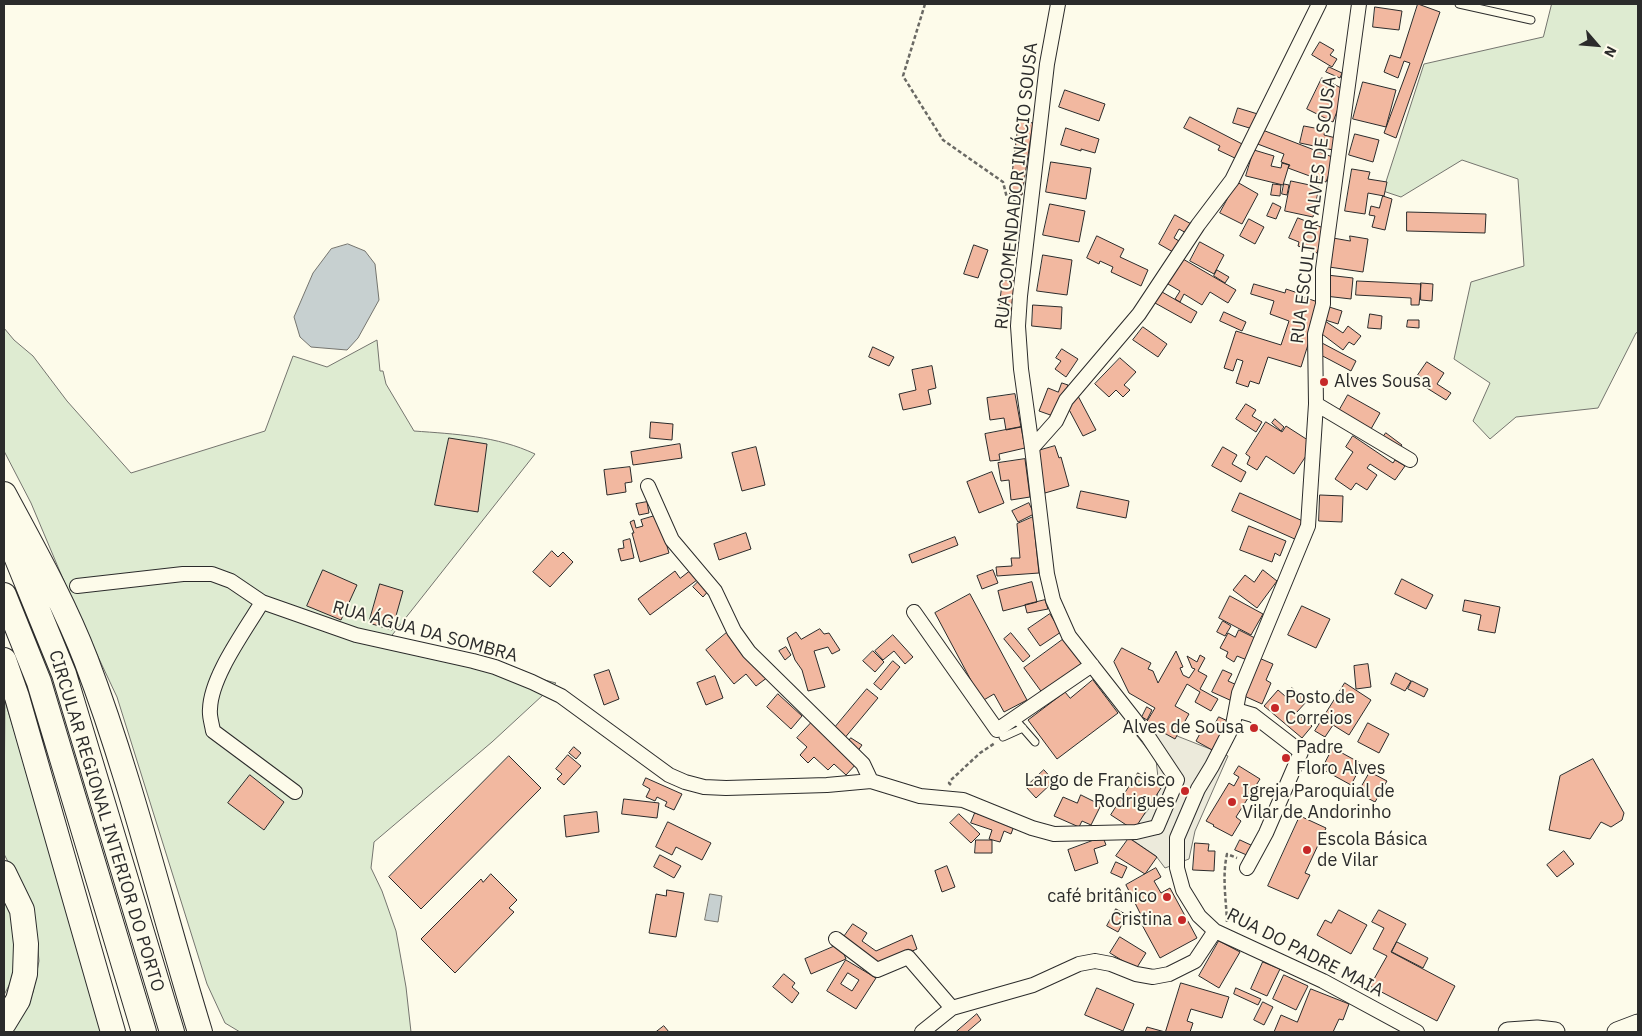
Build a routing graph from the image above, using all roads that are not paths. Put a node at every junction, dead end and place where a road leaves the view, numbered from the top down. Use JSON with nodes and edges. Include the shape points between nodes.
{"nodes":[{"id":1,"x":1058,"y":4,"type":"edge"},
{"id":2,"x":1319,"y":4,"type":"edge"},
{"id":3,"x":1359,"y":4,"type":"edge"},
{"id":4,"x":1459,"y":4,"type":"edge"},
{"id":5,"x":1531,"y":20,"type":"dead end"},
{"id":6,"x":1316,"y":404,"type":"junction"},
{"id":7,"x":1032,"y":448,"type":"junction"},
{"id":8,"x":1410,"y":460,"type":"dead end"},
{"id":9,"x":648,"y":486,"type":"dead end"},
{"id":10,"x":4,"y":494,"type":"edge"},
{"id":11,"x":4,"y":526,"type":"edge"},
{"id":12,"x":77,"y":586,"type":"dead end"},
{"id":13,"x":4,"y":595,"type":"edge"},
{"id":14,"x":262,"y":602,"type":"junction"},
{"id":15,"x":914,"y":612,"type":"dead end"},
{"id":16,"x":4,"y":660,"type":"edge"},
{"id":17,"x":1092,"y":665,"type":"junction"},
{"id":18,"x":1236,"y":710,"type":"junction"},
{"id":19,"x":1019,"y":723,"type":"junction"},
{"id":20,"x":1004,"y":737,"type":"road end"},
{"id":21,"x":1035,"y":742,"type":"dead end"},
{"id":22,"x":1177,"y":780,"type":"junction"},
{"id":23,"x":871,"y":782,"type":"junction"},
{"id":24,"x":1198,"y":789,"type":"junction"},
{"id":25,"x":295,"y":792,"type":"dead end"},
{"id":26,"x":1157,"y":827,"type":"junction"},
{"id":27,"x":1178,"y":838,"type":"junction"},
{"id":28,"x":1248,"y":866,"type":"road end"},
{"id":29,"x":4,"y":873,"type":"edge"},
{"id":30,"x":1221,"y":933,"type":"junction"},
{"id":31,"x":836,"y":939,"type":"dead end"},
{"id":32,"x":186,"y":988,"type":"junction"},
{"id":33,"x":952,"y":1008,"type":"junction"},
{"id":34,"x":4,"y":1023,"type":"edge"},
{"id":35,"x":1638,"y":1024,"type":"edge"},
{"id":36,"x":113,"y":1032,"type":"edge"},
{"id":37,"x":144,"y":1032,"type":"edge"},
{"id":38,"x":172,"y":1032,"type":"edge"},
{"id":39,"x":200,"y":1032,"type":"edge"},
{"id":40,"x":216,"y":1032,"type":"edge"},
{"id":41,"x":922,"y":1032,"type":"edge"},
{"id":42,"x":1417,"y":1032,"type":"edge"},
{"id":43,"x":1508,"y":1032,"type":"edge"},
{"id":44,"x":1555,"y":1032,"type":"edge"},
{"id":45,"x":1617,"y":1032,"type":"edge"}],
"edges":[{"from":1,"to":7,"type":"street","name":"RUA COMENDADOR INÁCIO SOUSA","via":[[1030,208],[1018,326]]},
{"from":2,"to":7,"type":"street","via":[[1232,180],[1139,314],[1066,400],[1056,421]]},
{"from":3,"to":6,"type":"street","name":"RUA ESCULTOR ALVES DE SOUSA","via":[[1323,269],[1323,304],[1315,334]]},
{"from":4,"to":5,"type":"lane"},
{"from":6,"to":8,"type":"street"},
{"from":6,"to":18,"type":"street","name":"RUA ESCULTOR ALVES DE SOUSA","via":[[1308,526],[1239,693]]},
{"from":7,"to":17,"type":"street","name":"RUA COMENDADOR INÁCIO SOUSA","via":[[1051,594],[1070,636]]},
{"from":9,"to":23,"type":"street","via":[[672,540],[715,591],[741,642],[863,764]]},
{"from":10,"to":32,"type":"highway","via":[[51,583],[85,659],[115,742]]},
{"from":11,"to":38,"type":"highway","name":"CIRCULAR REGIONAL INTERIOR DO PORTO","via":[[64,674]]},
{"from":12,"to":14,"type":"street","name":"RUA ÁGUA DA SOMBRA","via":[[183,574],[212,574],[231,581]]},
{"from":13,"to":37,"type":"highway","name":"CIRCULAR REGIONAL INTERIOR DO PORTO","via":[[39,682]]},
{"from":14,"to":23,"type":"street","name":"RUA ÁGUA DA SOMBRA","via":[[356,635],[495,667],[532,682],[560,696],[653,764],[685,782],[726,788]]},
{"from":14,"to":25,"type":"street","via":[[212,690],[211,717],[214,731]]},
{"from":15,"to":19,"type":"street","via":[[998,730]]},
{"from":16,"to":36,"type":"highway"},
{"from":17,"to":19,"type":"street"},
{"from":17,"to":22,"type":"street","name":"RUA COMENDADOR INÁCIO SOUSA","via":[[1150,738]]},
{"from":18,"to":24,"type":"street","name":"RUA ESCULTOR ALVES DE SOUSA","via":[[1233,725]]},
{"from":18,"to":28,"type":"street","via":[[1253,715],[1301,752]]},
{"from":19,"to":20,"type":"lane"},
{"from":19,"to":21,"type":"lane"},
{"from":22,"to":24,"type":"street"},
{"from":22,"to":26,"type":"street"},
{"from":23,"to":26,"type":"street","name":"RUA ÁGUA DA SOMBRA","via":[[920,796],[963,800],[1054,834],[1136,832]]},
{"from":24,"to":27,"type":"street"},
{"from":26,"to":27,"type":"street"},
{"from":27,"to":30,"type":"street","name":"RUA DO PADRE MAIA","via":[[1177,868],[1183,890],[1199,916]]},
{"from":29,"to":34,"type":"highway","via":[[22,910],[26,944],[25,974],[18,1000]]},
{"from":30,"to":33,"type":"street","via":[[1195,960],[1169,974],[1153,978],[1095,961],[1080,964],[1032,985]]},
{"from":30,"to":42,"type":"street","name":"RUA DO PADRE MAIA","via":[[1323,981]]},
{"from":31,"to":33,"type":"street","via":[[876,970],[908,957]]},
{"from":32,"to":39,"type":"highway"},
{"from":32,"to":40,"type":"highway","via":[[203,1018]]},
{"from":33,"to":41,"type":"street"},
{"from":35,"to":45,"type":"main road"},
{"from":43,"to":44,"type":"main road"}]}
